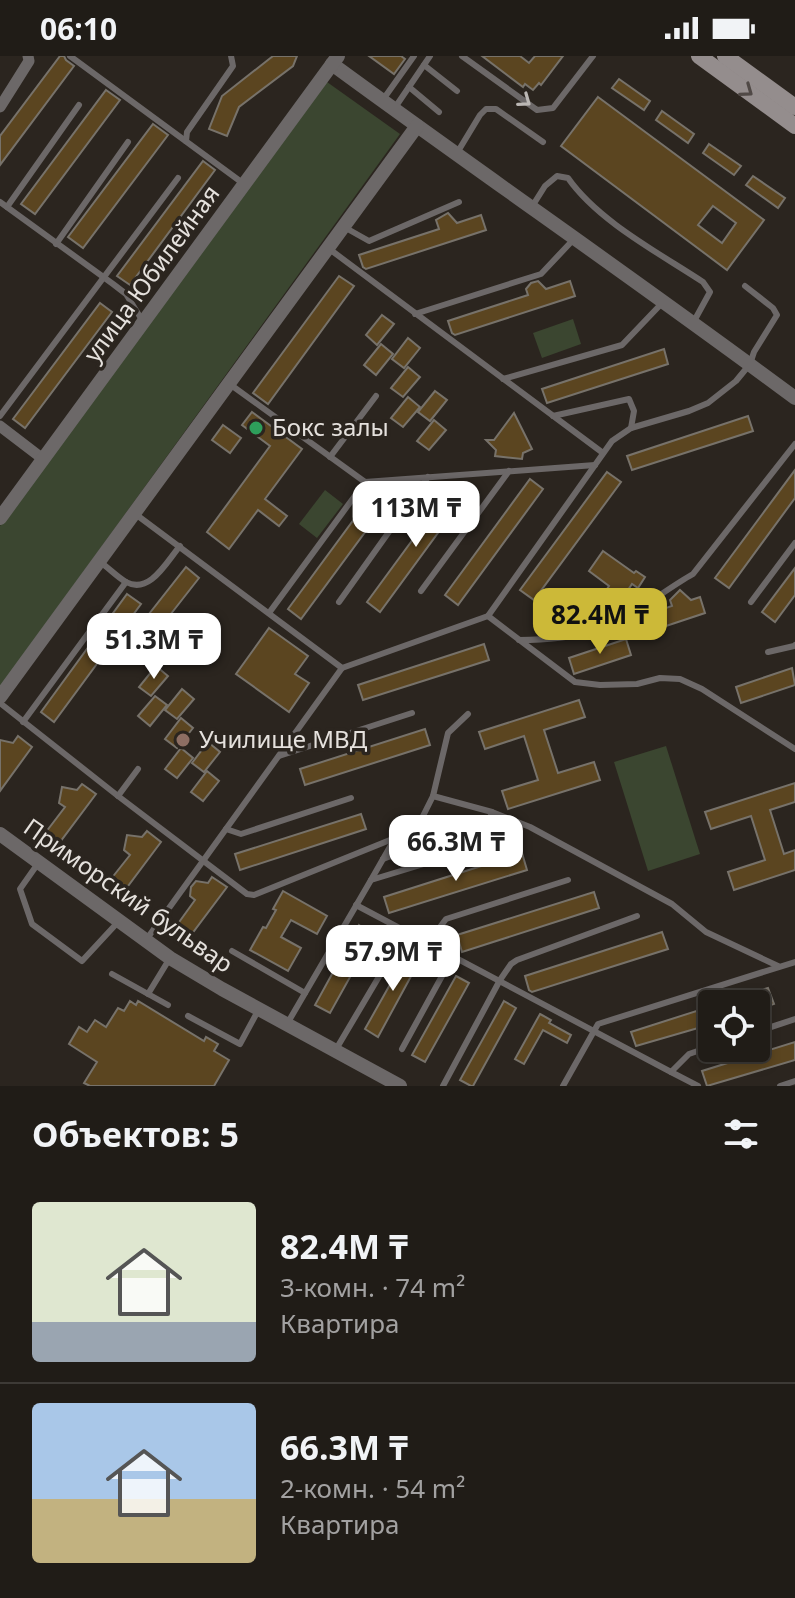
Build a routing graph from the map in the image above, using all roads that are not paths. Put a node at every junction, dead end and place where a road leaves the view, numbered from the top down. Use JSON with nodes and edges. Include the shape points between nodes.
{"nodes":[{"id":1,"x":28,"y":56,"type":"edge"},
{"id":2,"x":70,"y":56,"type":"edge"},
{"id":3,"x":231,"y":56,"type":"edge"},
{"id":4,"x":414,"y":56,"type":"edge"},
{"id":5,"x":430,"y":56,"type":"edge"},
{"id":6,"x":462,"y":56,"type":"edge"},
{"id":7,"x":593,"y":56,"type":"edge"},
{"id":8,"x":699,"y":56,"type":"edge"},
{"id":9,"x":725,"y":56,"type":"edge"},
{"id":10,"x":335,"y":60,"type":"edge"},
{"id":11,"x":424,"y":65,"type":"junction"},
{"id":12,"x":409,"y":87,"type":"junction"},
{"id":13,"x":457,"y":91,"type":"dead end"},
{"id":14,"x":79,"y":105,"type":"dead end"},
{"id":15,"x":388,"y":105,"type":"junction"},
{"id":16,"x":0,"y":107,"type":"edge"},
{"id":17,"x":795,"y":107,"type":"edge"},
{"id":18,"x":439,"y":112,"type":"dead end"},
{"id":19,"x":417,"y":126,"type":"junction"},
{"id":20,"x":795,"y":126,"type":"edge"},
{"id":21,"x":186,"y":141,"type":"junction"},
{"id":22,"x":128,"y":142,"type":"dead end"},
{"id":23,"x":543,"y":142,"type":"dead end"},
{"id":24,"x":456,"y":154,"type":"junction"},
{"id":25,"x":178,"y":178,"type":"dead end"},
{"id":26,"x":245,"y":185,"type":"junction"},
{"id":27,"x":0,"y":202,"type":"edge"},
{"id":28,"x":459,"y":202,"type":"dead end"},
{"id":29,"x":7,"y":207,"type":"junction"},
{"id":30,"x":531,"y":208,"type":"junction"},
{"id":31,"x":344,"y":227,"type":"junction"},
{"id":32,"x":576,"y":238,"type":"junction"},
{"id":33,"x":56,"y":244,"type":"junction"},
{"id":34,"x":328,"y":248,"type":"junction"},
{"id":35,"x":104,"y":278,"type":"junction"},
{"id":36,"x":745,"y":286,"type":"dead end"},
{"id":37,"x":664,"y":301,"type":"junction"},
{"id":38,"x":415,"y":314,"type":"junction"},
{"id":39,"x":144,"y":323,"type":"junction"},
{"id":40,"x":693,"y":323,"type":"junction"},
{"id":41,"x":750,"y":364,"type":"junction"},
{"id":42,"x":503,"y":379,"type":"junction"},
{"id":43,"x":229,"y":384,"type":"junction"},
{"id":44,"x":376,"y":396,"type":"dead end"},
{"id":45,"x":795,"y":398,"type":"edge"},
{"id":46,"x":0,"y":416,"type":"edge"},
{"id":47,"x":553,"y":416,"type":"junction"},
{"id":48,"x":0,"y":426,"type":"edge"},
{"id":49,"x":631,"y":428,"type":"junction"},
{"id":50,"x":795,"y":444,"type":"edge"},
{"id":51,"x":603,"y":453,"type":"junction"},
{"id":52,"x":330,"y":457,"type":"junction"},
{"id":53,"x":43,"y":459,"type":"junction"},
{"id":54,"x":595,"y":465,"type":"junction"},
{"id":55,"x":509,"y":471,"type":"junction"},
{"id":56,"x":428,"y":477,"type":"junction"},
{"id":57,"x":365,"y":482,"type":"junction"},
{"id":58,"x":134,"y":513,"type":"junction"},
{"id":59,"x":0,"y":518,"type":"edge"},
{"id":60,"x":795,"y":543,"type":"edge"},
{"id":61,"x":180,"y":546,"type":"junction"},
{"id":62,"x":99,"y":561,"type":"junction"},
{"id":63,"x":126,"y":582,"type":"junction"},
{"id":64,"x":421,"y":591,"type":"dead end"},
{"id":65,"x":339,"y":602,"type":"dead end"},
{"id":66,"x":751,"y":602,"type":"dead end"},
{"id":67,"x":269,"y":613,"type":"junction"},
{"id":68,"x":488,"y":616,"type":"junction"},
{"id":69,"x":519,"y":640,"type":"junction"},
{"id":70,"x":795,"y":645,"type":"edge"},
{"id":71,"x":768,"y":652,"type":"dead end"},
{"id":72,"x":342,"y":668,"type":"junction"},
{"id":73,"x":0,"y":697,"type":"edge"},
{"id":74,"x":0,"y":703,"type":"edge"},
{"id":75,"x":412,"y":713,"type":"dead end"},
{"id":76,"x":468,"y":714,"type":"dead end"},
{"id":77,"x":23,"y":722,"type":"junction"},
{"id":78,"x":795,"y":749,"type":"edge"},
{"id":79,"x":279,"y":756,"type":"junction"},
{"id":80,"x":138,"y":769,"type":"dead end"},
{"id":81,"x":118,"y":796,"type":"junction"},
{"id":82,"x":433,"y":796,"type":"junction"},
{"id":83,"x":351,"y":798,"type":"dead end"},
{"id":84,"x":492,"y":812,"type":"junction"},
{"id":85,"x":226,"y":829,"type":"junction"},
{"id":86,"x":0,"y":834,"type":"edge"},
{"id":87,"x":395,"y":838,"type":"junction"},
{"id":88,"x":493,"y":843,"type":"dead end"},
{"id":89,"x":383,"y":859,"type":"junction"},
{"id":90,"x":204,"y":860,"type":"junction"},
{"id":91,"x":39,"y":862,"type":"junction"},
{"id":92,"x":371,"y":880,"type":"junction"},
{"id":93,"x":568,"y":880,"type":"dead end"},
{"id":94,"x":356,"y":905,"type":"junction"},
{"id":95,"x":637,"y":916,"type":"dead end"},
{"id":96,"x":119,"y":921,"type":"junction"},
{"id":97,"x":406,"y":931,"type":"junction"},
{"id":98,"x":146,"y":940,"type":"junction"},
{"id":99,"x":428,"y":943,"type":"junction"},
{"id":100,"x":232,"y":951,"type":"dead end"},
{"id":101,"x":453,"y":956,"type":"junction"},
{"id":102,"x":170,"y":958,"type":"junction"},
{"id":103,"x":795,"y":962,"type":"edge"},
{"id":104,"x":778,"y":966,"type":"junction"},
{"id":105,"x":112,"y":974,"type":"dead end"},
{"id":106,"x":500,"y":980,"type":"junction"},
{"id":107,"x":305,"y":993,"type":"junction"},
{"id":108,"x":148,"y":994,"type":"junction"},
{"id":109,"x":168,"y":1005,"type":"dead end"},
{"id":110,"x":259,"y":1009,"type":"junction"},
{"id":111,"x":188,"y":1016,"type":"dead end"},
{"id":112,"x":795,"y":1019,"type":"edge"},
{"id":113,"x":287,"y":1024,"type":"junction"},
{"id":114,"x":770,"y":1027,"type":"edge"},
{"id":115,"x":594,"y":1030,"type":"junction"},
{"id":116,"x":402,"y":1049,"type":"dead end"},
{"id":117,"x":335,"y":1051,"type":"junction"},
{"id":118,"x":698,"y":1051,"type":"edge"},
{"id":119,"x":671,"y":1072,"type":"junction"},
{"id":120,"x":795,"y":1081,"type":"edge"},
{"id":121,"x":400,"y":1086,"type":"edge"},
{"id":122,"x":443,"y":1086,"type":"edge"},
{"id":123,"x":563,"y":1086,"type":"edge"},
{"id":124,"x":698,"y":1086,"type":"edge"},
{"id":125,"x":780,"y":1086,"type":"edge"}],
"edges":[{"from":1,"to":16,"type":"street"},
{"from":2,"to":21,"type":"lane"},
{"from":3,"to":21,"type":"lane","via":[[233,66]]},
{"from":4,"to":15,"type":"lane"},
{"from":5,"to":11,"type":"lane"},
{"from":6,"to":7,"type":"lane","one_way":true,"via":[[537,110],[553,108]]},
{"from":8,"to":20,"type":"main road","one_way":true},
{"from":9,"to":17,"type":"main road"},
{"from":10,"to":15,"type":"street"},
{"from":10,"to":26,"type":"street","name":"улица Юбилейная"},
{"from":11,"to":12,"type":"lane"},
{"from":11,"to":13,"type":"lane"},
{"from":12,"to":15,"type":"lane"},
{"from":12,"to":18,"type":"lane"},
{"from":14,"to":29,"type":"lane"},
{"from":15,"to":19,"type":"street"},
{"from":19,"to":24,"type":"street"},
{"from":19,"to":31,"type":"street"},
{"from":21,"to":26,"type":"lane"},
{"from":22,"to":33,"type":"lane"},
{"from":23,"to":24,"type":"lane","via":[[496,109],[486,109]]},
{"from":24,"to":30,"type":"street"},
{"from":25,"to":35,"type":"lane"},
{"from":26,"to":39,"type":"street","name":"улица Юбилейная"},
{"from":27,"to":29,"type":"lane"},
{"from":28,"to":31,"type":"lane","via":[[369,241]]},
{"from":29,"to":33,"type":"lane"},
{"from":30,"to":32,"type":"street"},
{"from":30,"to":40,"type":"lane","via":[[557,176],[568,178],[604,216],[703,282],[710,292]]},
{"from":31,"to":34,"type":"street"},
{"from":32,"to":37,"type":"street"},
{"from":32,"to":38,"type":"lane","via":[[541,274]]},
{"from":33,"to":35,"type":"lane"},
{"from":34,"to":38,"type":"lane"},
{"from":34,"to":43,"type":"street"},
{"from":35,"to":39,"type":"lane","via":[[126,294]]},
{"from":35,"to":46,"type":"lane"},
{"from":36,"to":41,"type":"lane","via":[[777,315]]},
{"from":37,"to":40,"type":"street"},
{"from":37,"to":42,"type":"lane","via":[[622,345]]},
{"from":38,"to":42,"type":"lane"},
{"from":39,"to":53,"type":"street","name":"улица Юбилейная"},
{"from":40,"to":41,"type":"street"},
{"from":41,"to":45,"type":"street"},
{"from":41,"to":49,"type":"lane","via":[[708,403]]},
{"from":42,"to":47,"type":"lane"},
{"from":43,"to":52,"type":"lane"},
{"from":43,"to":58,"type":"street"},
{"from":44,"to":52,"type":"lane"},
{"from":47,"to":49,"type":"lane","via":[[629,399],[634,411]]},
{"from":47,"to":51,"type":"lane"},
{"from":48,"to":53,"type":"street"},
{"from":49,"to":51,"type":"lane"},
{"from":50,"to":69,"type":"lane","via":[[693,574],[595,631]]},
{"from":51,"to":54,"type":"lane"},
{"from":52,"to":57,"type":"lane"},
{"from":53,"to":59,"type":"street","name":"улица Юбилейная"},
{"from":54,"to":55,"type":"lane"},
{"from":54,"to":68,"type":"lane"},
{"from":55,"to":56,"type":"lane"},
{"from":55,"to":64,"type":"lane"},
{"from":56,"to":57,"type":"lane"},
{"from":56,"to":65,"type":"lane"},
{"from":57,"to":67,"type":"lane"},
{"from":58,"to":61,"type":"lane"},
{"from":58,"to":62,"type":"street"},
{"from":60,"to":66,"type":"lane"},
{"from":61,"to":63,"type":"lane","via":[[150,581]]},
{"from":61,"to":67,"type":"lane"},
{"from":62,"to":63,"type":"lane"},
{"from":62,"to":73,"type":"street"},
{"from":63,"to":77,"type":"lane"},
{"from":67,"to":72,"type":"lane"},
{"from":68,"to":69,"type":"lane"},
{"from":68,"to":72,"type":"lane"},
{"from":69,"to":78,"type":"lane","via":[[575,682],[680,679]]},
{"from":70,"to":71,"type":"lane"},
{"from":72,"to":79,"type":"lane"},
{"from":74,"to":77,"type":"lane"},
{"from":75,"to":79,"type":"lane"},
{"from":76,"to":82,"type":"lane","via":[[448,733]]},
{"from":77,"to":81,"type":"lane"},
{"from":79,"to":85,"type":"lane"},
{"from":80,"to":81,"type":"lane"},
{"from":81,"to":90,"type":"lane"},
{"from":82,"to":84,"type":"lane"},
{"from":82,"to":87,"type":"lane","via":[[422,818]]},
{"from":83,"to":85,"type":"lane","via":[[241,834]]},
{"from":84,"to":89,"type":"lane","via":[[486,828],[462,830]]},
{"from":84,"to":104,"type":"lane","via":[[530,827],[672,904],[706,932]]},
{"from":85,"to":90,"type":"lane"},
{"from":86,"to":91,"type":"street","name":"Приморский бульвар"},
{"from":87,"to":89,"type":"lane"},
{"from":87,"to":90,"type":"lane","via":[[254,895]]},
{"from":88,"to":92,"type":"lane"},
{"from":89,"to":92,"type":"lane"},
{"from":90,"to":98,"type":"lane"},
{"from":91,"to":96,"type":"street","name":"Приморский бульвар"},
{"from":91,"to":96,"type":"lane","via":[[20,889],[32,924],[82,961]]},
{"from":92,"to":94,"type":"lane"},
{"from":93,"to":99,"type":"lane","via":[[446,919]]},
{"from":94,"to":97,"type":"lane"},
{"from":94,"to":107,"type":"lane"},
{"from":95,"to":106,"type":"lane","via":[[517,960]]},
{"from":96,"to":98,"type":"street","name":"Приморский бульвар"},
{"from":97,"to":99,"type":"lane"},
{"from":97,"to":117,"type":"lane"},
{"from":98,"to":102,"type":"street","name":"Приморский бульвар"},
{"from":99,"to":101,"type":"lane"},
{"from":100,"to":107,"type":"lane"},
{"from":101,"to":106,"type":"lane"},
{"from":101,"to":116,"type":"lane"},
{"from":102,"to":108,"type":"lane"},
{"from":102,"to":110,"type":"street","name":"Приморский бульвар"},
{"from":103,"to":104,"type":"lane"},
{"from":104,"to":115,"type":"lane","via":[[611,1018]]},
{"from":105,"to":108,"type":"lane"},
{"from":106,"to":115,"type":"lane"},
{"from":106,"to":122,"type":"lane"},
{"from":107,"to":113,"type":"lane"},
{"from":108,"to":109,"type":"lane"},
{"from":110,"to":111,"type":"lane","via":[[240,1044]]},
{"from":110,"to":113,"type":"street","name":"Приморский бульвар"},
{"from":112,"to":114,"type":"lane"},
{"from":113,"to":117,"type":"street","name":"Приморский бульвар"},
{"from":115,"to":119,"type":"lane"},
{"from":115,"to":123,"type":"lane"},
{"from":117,"to":121,"type":"street","name":"Приморский бульвар"},
{"from":118,"to":119,"type":"lane"},
{"from":119,"to":124,"type":"lane"},
{"from":120,"to":125,"type":"lane"}]}
